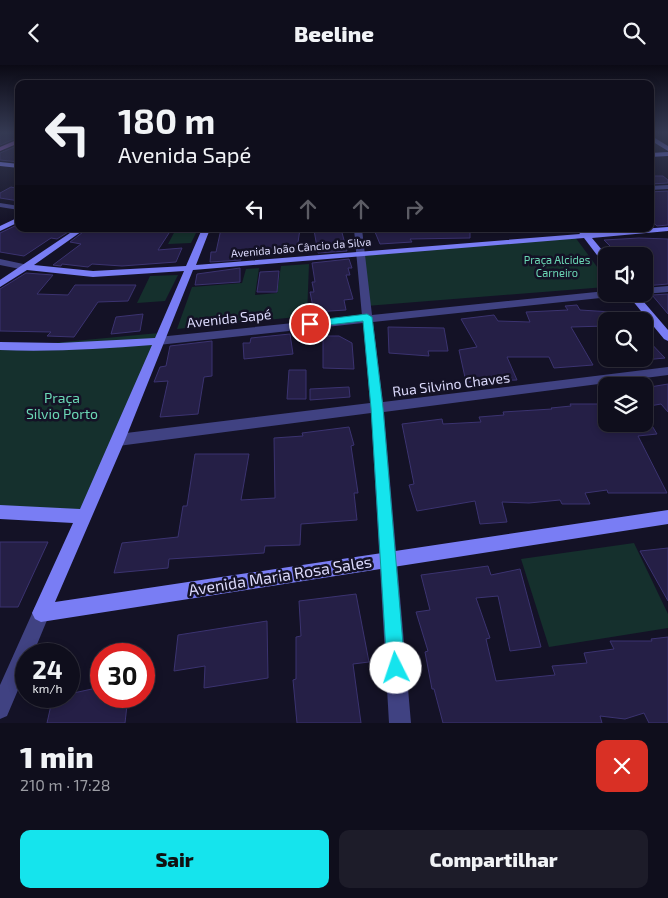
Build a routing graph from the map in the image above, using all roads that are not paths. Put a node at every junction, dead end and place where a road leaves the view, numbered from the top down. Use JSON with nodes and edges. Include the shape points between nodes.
{"nodes":[{"id":1,"x":0,"y":164,"type":"edge"},
{"id":2,"x":15,"y":166,"type":"edge"},
{"id":3,"x":668,"y":187,"type":"edge"},
{"id":4,"x":654,"y":188,"type":"edge"},
{"id":5,"x":0,"y":205,"type":"edge"},
{"id":6,"x":15,"y":207,"type":"edge"},
{"id":7,"x":15,"y":221,"type":"edge"},
{"id":8,"x":0,"y":229,"type":"edge"},
{"id":9,"x":654,"y":229,"type":"edge"},
{"id":10,"x":668,"y":229,"type":"edge"},
{"id":11,"x":77,"y":232,"type":"edge"},
{"id":12,"x":205,"y":232,"type":"edge"},
{"id":13,"x":358,"y":232,"type":"edge"},
{"id":14,"x":583,"y":232,"type":"edge"},
{"id":15,"x":598,"y":251,"type":"edge"},
{"id":16,"x":360,"y":253,"type":"junction"},
{"id":17,"x":0,"y":262,"type":"edge"},
{"id":18,"x":25,"y":267,"type":"junction"},
{"id":19,"x":190,"y":267,"type":"junction"},
{"id":20,"x":0,"y":285,"type":"edge"},
{"id":21,"x":668,"y":289,"type":"edge"},
{"id":22,"x":653,"y":290,"type":"edge"},
{"id":23,"x":598,"y":295,"type":"edge"},
{"id":24,"x":639,"y":302,"type":"edge"},
{"id":25,"x":367,"y":317,"type":"junction"},
{"id":26,"x":668,"y":337,"type":"edge"},
{"id":27,"x":158,"y":341,"type":"junction"},
{"id":28,"x":0,"y":346,"type":"edge"},
{"id":29,"x":668,"y":371,"type":"edge"},
{"id":30,"x":377,"y":408,"type":"junction"},
{"id":31,"x":118,"y":440,"type":"junction"},
{"id":32,"x":0,"y":512,"type":"edge"},
{"id":33,"x":83,"y":516,"type":"junction"},
{"id":34,"x":668,"y":517,"type":"edge"},
{"id":35,"x":387,"y":559,"type":"junction"},
{"id":36,"x":41,"y":613,"type":"junction"},
{"id":37,"x":0,"y":709,"type":"edge"},
{"id":38,"x":400,"y":723,"type":"edge"}],
"edges":[{"from":1,"to":2,"type":"main road"},
{"from":3,"to":4,"type":"street"},
{"from":5,"to":6,"type":"street"},
{"from":7,"to":8,"type":"main road"},
{"from":9,"to":10,"type":"main road","name":"Avenida João Câncio da Silva"},
{"from":11,"to":18,"type":"main road"},
{"from":12,"to":19,"type":"main road"},
{"from":13,"to":16,"type":"street"},
{"from":14,"to":15,"type":"main road"},
{"from":14,"to":16,"type":"main road","name":"Avenida João Câncio da Silva"},
{"from":16,"to":19,"type":"main road","name":"Avenida João Câncio da Silva"},
{"from":16,"to":25,"type":"street"},
{"from":17,"to":18,"type":"street"},
{"from":18,"to":19,"type":"main road","name":"Avenida João Câncio da Silva","via":[[93,274]]},
{"from":18,"to":20,"type":"main road"},
{"from":19,"to":27,"type":"main road"},
{"from":21,"to":22,"type":"street"},
{"from":23,"to":25,"type":"street","name":"Avenida Sapé"},
{"from":24,"to":26,"type":"main road"},
{"from":25,"to":27,"type":"street","name":"Avenida Sapé"},
{"from":25,"to":30,"type":"street"},
{"from":27,"to":28,"type":"main road","name":"Avenida Sapé","via":[[76,347]]},
{"from":27,"to":31,"type":"main road"},
{"from":29,"to":30,"type":"street","name":"Rua Silvino Chaves"},
{"from":30,"to":31,"type":"street","name":"Rua Silvino Chaves"},
{"from":30,"to":35,"type":"street"},
{"from":31,"to":33,"type":"main road"},
{"from":32,"to":33,"type":"main road"},
{"from":33,"to":36,"type":"main road"},
{"from":34,"to":35,"type":"main road","name":"Avenida Maria Rosa Sales"},
{"from":35,"to":36,"type":"main road","name":"Avenida Maria Rosa Sales"},
{"from":35,"to":38,"type":"street"},
{"from":36,"to":37,"type":"street"}]}
